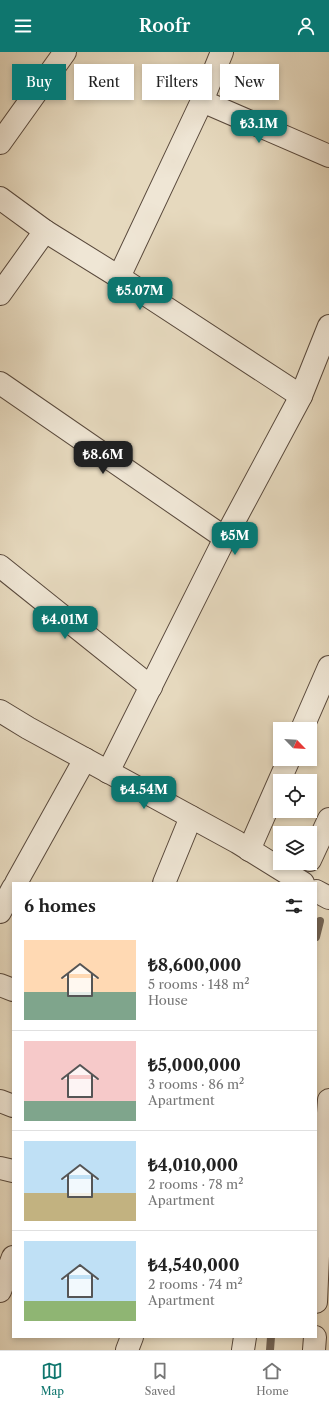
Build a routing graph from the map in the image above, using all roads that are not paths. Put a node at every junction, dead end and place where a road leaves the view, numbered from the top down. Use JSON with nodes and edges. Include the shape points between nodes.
{"nodes":[{"id":1,"x":65,"y":52,"type":"edge"},
{"id":2,"x":222,"y":52,"type":"edge"},
{"id":3,"x":202,"y":101,"type":"junction"},
{"id":4,"x":0,"y":143,"type":"edge"},
{"id":5,"x":329,"y":156,"type":"edge"},
{"id":6,"x":0,"y":198,"type":"edge"},
{"id":7,"x":45,"y":231,"type":"junction"},
{"id":8,"x":119,"y":277,"type":"junction"},
{"id":9,"x":0,"y":294,"type":"edge"},
{"id":10,"x":329,"y":326,"type":"edge"},
{"id":11,"x":0,"y":383,"type":"edge"},
{"id":12,"x":301,"y":396,"type":"junction"},
{"id":13,"x":225,"y":538,"type":"junction"},
{"id":14,"x":0,"y":566,"type":"edge"},
{"id":15,"x":329,"y":667,"type":"edge"},
{"id":16,"x":151,"y":687,"type":"junction"},
{"id":17,"x":0,"y":711,"type":"edge"},
{"id":18,"x":305,"y":722,"type":"edge"},
{"id":19,"x":85,"y":759,"type":"junction"},
{"id":20,"x":286,"y":766,"type":"edge"},
{"id":21,"x":108,"y":772,"type":"junction"},
{"id":22,"x":192,"y":817,"type":"junction"},
{"id":23,"x":329,"y":819,"type":"edge"},
{"id":24,"x":317,"y":845,"type":"edge"},
{"id":25,"x":249,"y":850,"type":"junction"},
{"id":26,"x":305,"y":880,"type":"edge"},
{"id":27,"x":13,"y":882,"type":"edge"},
{"id":28,"x":164,"y":882,"type":"edge"},
{"id":29,"x":10,"y":887,"type":"edge"},
{"id":30,"x":317,"y":889,"type":"edge"},
{"id":31,"x":329,"y":898,"type":"edge"},
{"id":32,"x":0,"y":912,"type":"edge"},
{"id":33,"x":0,"y":985,"type":"edge"},
{"id":34,"x":12,"y":990,"type":"edge"},
{"id":35,"x":329,"y":1100,"type":"edge"},
{"id":36,"x":0,"y":1101,"type":"edge"},
{"id":37,"x":12,"y":1106,"type":"edge"},
{"id":38,"x":0,"y":1168,"type":"edge"},
{"id":39,"x":12,"y":1171,"type":"edge"},
{"id":40,"x":12,"y":1260,"type":"edge"},
{"id":41,"x":317,"y":1279,"type":"edge"},
{"id":42,"x":0,"y":1291,"type":"edge"},
{"id":43,"x":132,"y":1338,"type":"edge"},
{"id":44,"x":245,"y":1338,"type":"edge"},
{"id":45,"x":315,"y":1338,"type":"edge"},
{"id":46,"x":127,"y":1350,"type":"edge"},
{"id":47,"x":243,"y":1350,"type":"edge"},
{"id":48,"x":314,"y":1350,"type":"edge"}],
"edges":[{"from":1,"to":4,"type":"street"},
{"from":2,"to":3,"type":"street"},
{"from":3,"to":5,"type":"street"},
{"from":3,"to":8,"type":"street"},
{"from":6,"to":7,"type":"street"},
{"from":7,"to":8,"type":"street"},
{"from":7,"to":9,"type":"street"},
{"from":8,"to":12,"type":"street"},
{"from":10,"to":12,"type":"street"},
{"from":11,"to":13,"type":"street"},
{"from":12,"to":13,"type":"street"},
{"from":13,"to":16,"type":"street"},
{"from":14,"to":16,"type":"street"},
{"from":15,"to":18,"type":"street"},
{"from":16,"to":21,"type":"street"},
{"from":17,"to":19,"type":"street"},
{"from":19,"to":21,"type":"street"},
{"from":19,"to":27,"type":"street"},
{"from":20,"to":25,"type":"street"},
{"from":21,"to":22,"type":"street"},
{"from":22,"to":25,"type":"street"},
{"from":22,"to":28,"type":"street"},
{"from":23,"to":24,"type":"street"},
{"from":25,"to":26,"type":"street"},
{"from":29,"to":32,"type":"street"},
{"from":30,"to":31,"type":"street"},
{"from":33,"to":34,"type":"street"},
{"from":35,"to":41,"type":"street"},
{"from":36,"to":37,"type":"street"},
{"from":38,"to":39,"type":"street"},
{"from":40,"to":42,"type":"street"},
{"from":43,"to":46,"type":"street"},
{"from":44,"to":47,"type":"street"},
{"from":45,"to":48,"type":"street"}]}
